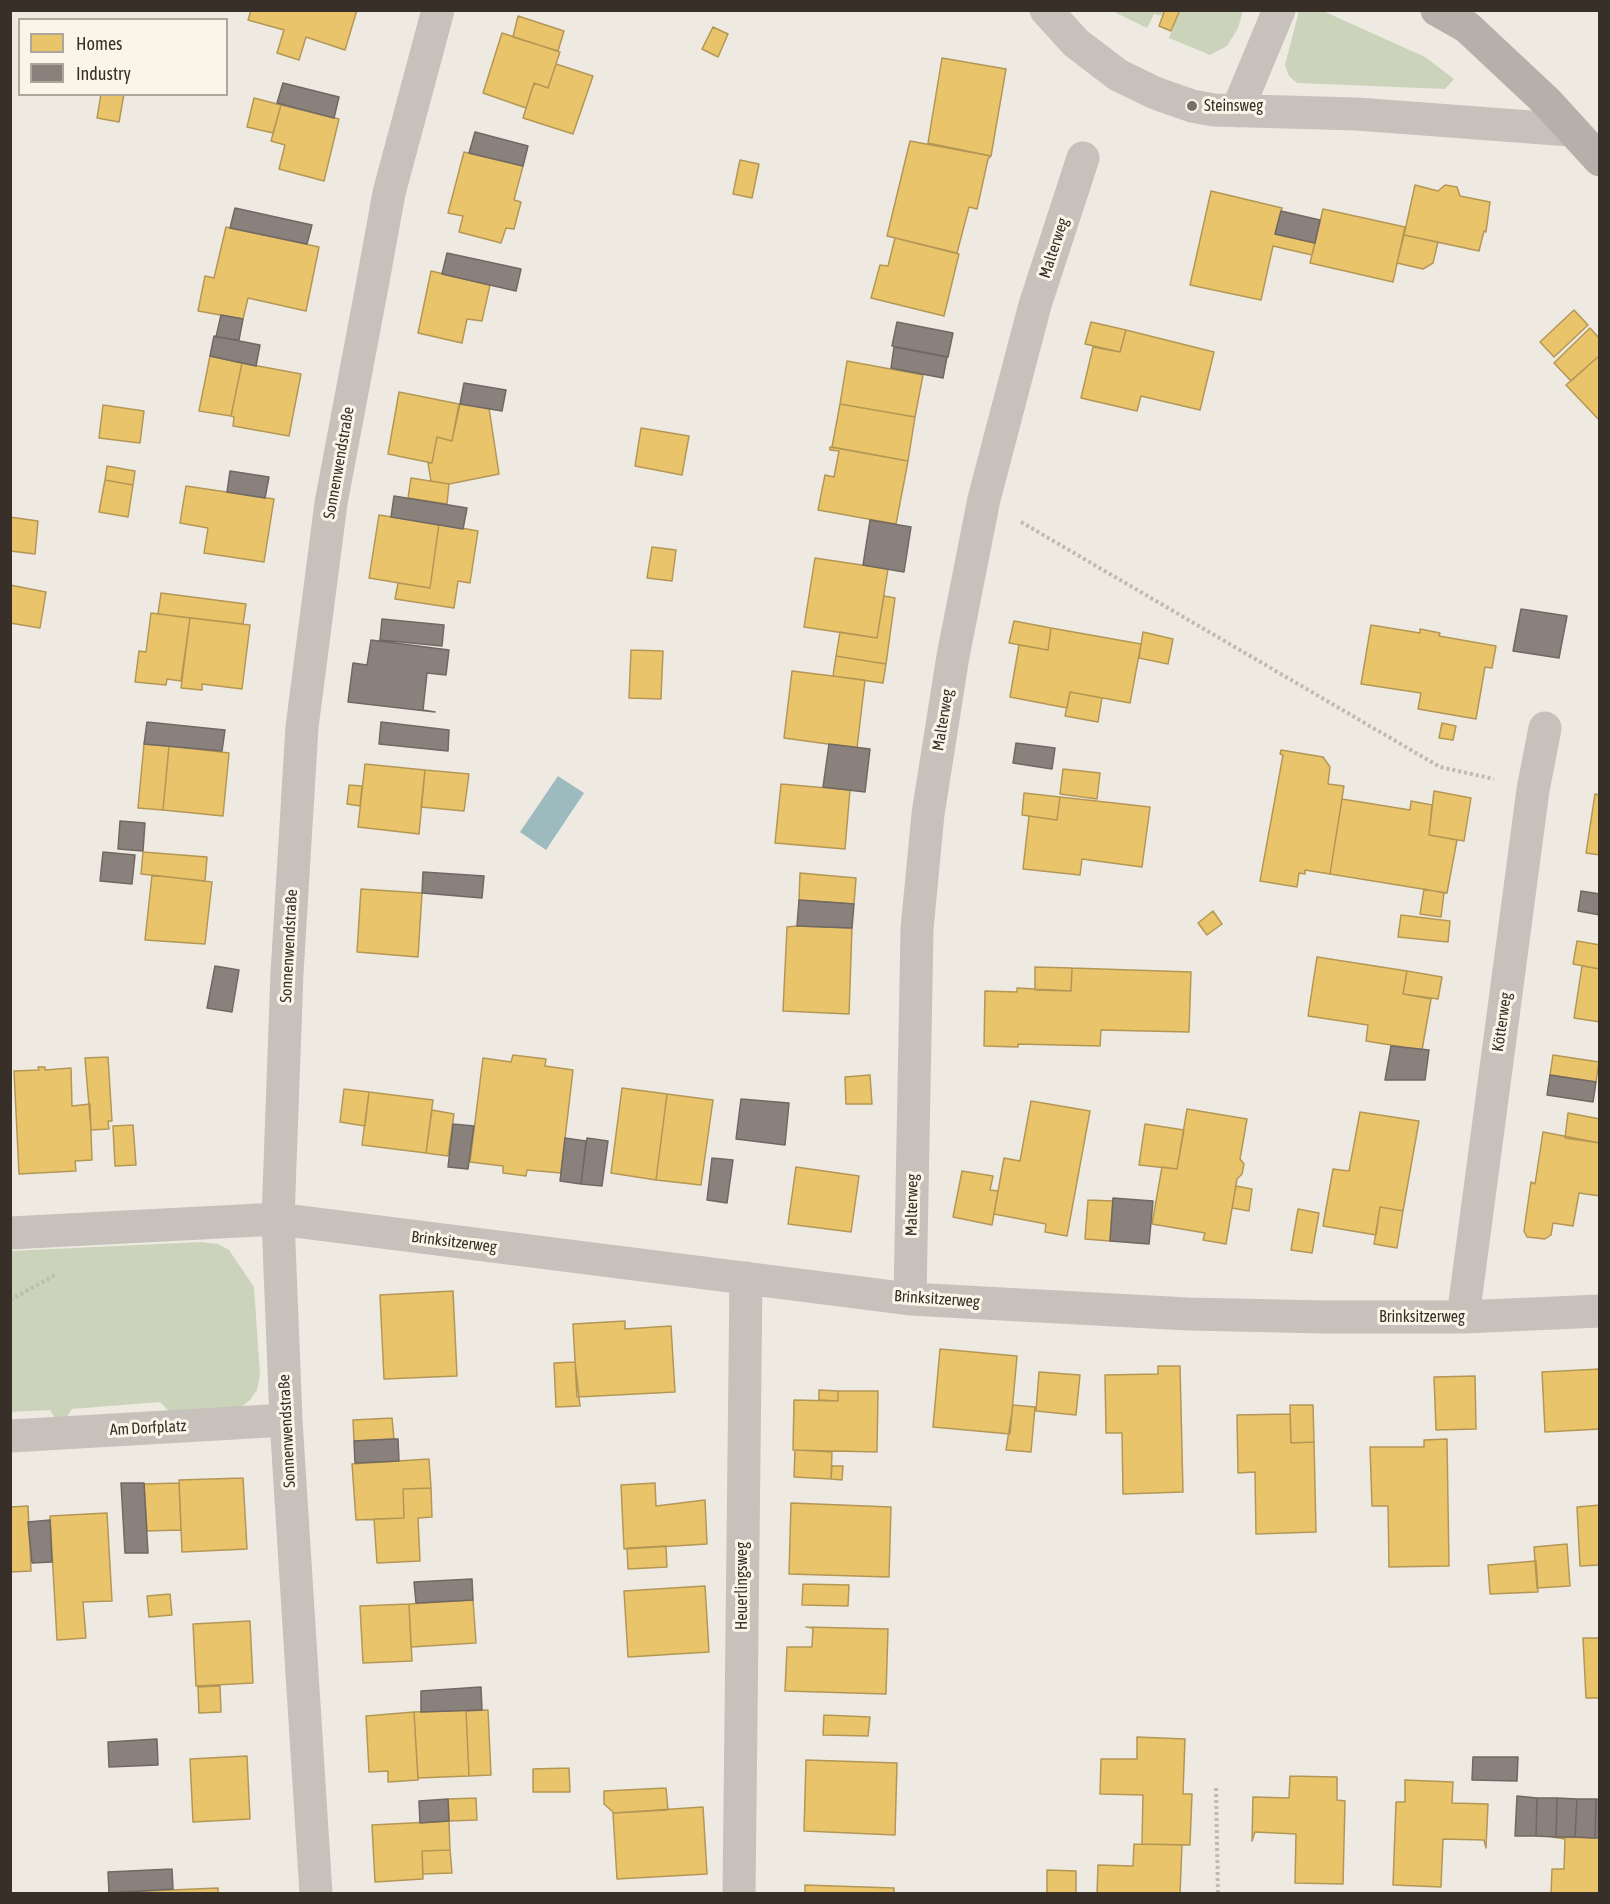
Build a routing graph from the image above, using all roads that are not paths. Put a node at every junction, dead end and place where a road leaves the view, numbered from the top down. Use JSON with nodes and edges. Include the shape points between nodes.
{"nodes":[{"id":1,"x":438,"y":10,"type":"edge"},
{"id":2,"x":1279,"y":10,"type":"edge"},
{"id":3,"x":1437,"y":10,"type":"edge"},
{"id":4,"x":1054,"y":14,"type":"edge"},
{"id":5,"x":1237,"y":111,"type":"junction"},
{"id":6,"x":1570,"y":130,"type":"junction"},
{"id":7,"x":1083,"y":158,"type":"dead end"},
{"id":8,"x":1599,"y":160,"type":"edge"},
{"id":9,"x":1545,"y":728,"type":"dead end"},
{"id":10,"x":278,"y":1219,"type":"junction"},
{"id":11,"x":10,"y":1233,"type":"edge"},
{"id":12,"x":746,"y":1278,"type":"junction"},
{"id":13,"x":910,"y":1299,"type":"junction"},
{"id":14,"x":1599,"y":1311,"type":"edge"},
{"id":15,"x":1463,"y":1317,"type":"junction"},
{"id":16,"x":286,"y":1420,"type":"junction"},
{"id":17,"x":10,"y":1436,"type":"edge"},
{"id":18,"x":316,"y":1893,"type":"edge"},
{"id":19,"x":739,"y":1893,"type":"edge"}],
"edges":[{"from":1,"to":10,"type":"street","name":"Sonnenwendstraße","via":[[389,193],[331,503],[302,727]]},
{"from":2,"to":5,"type":"street"},
{"from":3,"to":6,"type":"main road","via":[[1467,27],[1546,101]]},
{"from":4,"to":5,"type":"street","via":[[1076,43],[1118,75],[1192,106]]},
{"from":5,"to":6,"type":"street","via":[[1357,114]]},
{"from":6,"to":8,"type":"main road"},
{"from":7,"to":13,"type":"street","name":"Malterweg","via":[[1035,305],[984,499],[953,656],[921,869]]},
{"from":9,"to":15,"type":"street","name":"Kötterweg","via":[[1533,790]]},
{"from":10,"to":11,"type":"street"},
{"from":10,"to":12,"type":"street","name":"Brinksitzerweg"},
{"from":10,"to":16,"type":"street","name":"Sonnenwendstraße"},
{"from":12,"to":13,"type":"street","name":"Brinksitzerweg"},
{"from":12,"to":19,"type":"street","name":"Heuerlingsweg"},
{"from":13,"to":15,"type":"street","name":"Brinksitzerweg","via":[[1188,1314]]},
{"from":14,"to":15,"type":"street","name":"Brinksitzerweg"},
{"from":16,"to":17,"type":"street","name":"Am Dorfplatz"},
{"from":16,"to":18,"type":"street","name":"Sonnenwendstraße"}]}
